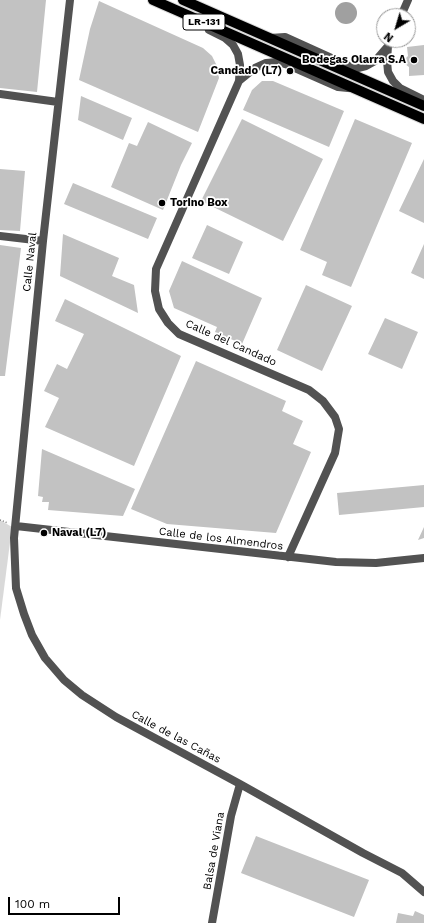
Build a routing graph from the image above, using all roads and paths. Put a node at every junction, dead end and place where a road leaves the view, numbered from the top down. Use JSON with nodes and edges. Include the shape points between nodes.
{"nodes":[{"id":1,"x":70,"y":0,"type":"edge"},
{"id":2,"x":153,"y":0,"type":"edge"},
{"id":3,"x":183,"y":0,"type":"edge"},
{"id":4,"x":164,"y":5,"type":"junction"},
{"id":5,"x":268,"y":38,"type":"junction"},
{"id":6,"x":385,"y":48,"type":"edge"},
{"id":7,"x":388,"y":48,"type":"edge"},
{"id":8,"x":239,"y":81,"type":"junction"},
{"id":9,"x":354,"y":88,"type":"junction"},
{"id":10,"x":0,"y":94,"type":"edge"},
{"id":11,"x":424,"y":100,"type":"edge"},
{"id":12,"x":58,"y":102,"type":"junction"},
{"id":13,"x":424,"y":106,"type":"edge"},
{"id":14,"x":424,"y":119,"type":"edge"},
{"id":15,"x":0,"y":236,"type":"edge"},
{"id":16,"x":43,"y":241,"type":"junction"},
{"id":17,"x":16,"y":526,"type":"junction"},
{"id":18,"x":288,"y":557,"type":"junction"},
{"id":19,"x":424,"y":558,"type":"edge"},
{"id":20,"x":240,"y":784,"type":"junction"},
{"id":21,"x":424,"y":892,"type":"edge"},
{"id":22,"x":212,"y":923,"type":"edge"}],
"edges":[{"from":1,"to":12,"type":"street","name":"Calle Naval"},
{"from":2,"to":4,"type":"main road","number":"LR-131"},
{"from":3,"to":5,"type":"main road","number":"LR-131"},
{"from":4,"to":8,"type":"street","name":"Calle del Candado","via":[[172,13],[225,38],[233,45],[240,65]]},
{"from":4,"to":9,"type":"main road","number":"LR-131"},
{"from":5,"to":6,"type":"street","via":[[285,37],[358,68],[375,61]]},
{"from":5,"to":13,"type":"main road","number":"LR-131"},
{"from":7,"to":11,"type":"street","via":[[388,72],[393,81],[400,88]]},
{"from":8,"to":9,"type":"street","via":[[255,68],[277,62],[338,87]]},
{"from":8,"to":18,"type":"street","name":"Calle del Candado","via":[[156,269],[155,291],[158,309],[179,334],[309,390],[323,401],[334,417],[339,430],[335,453]]},
{"from":9,"to":14,"type":"main road","number":"LR-131"},
{"from":10,"to":12,"type":"street"},
{"from":12,"to":16,"type":"street","name":"Calle Naval"},
{"from":15,"to":16,"type":"street"},
{"from":16,"to":17,"type":"street","name":"Calle Naval"},
{"from":17,"to":18,"type":"street","name":"Calle de los Almendros"},
{"from":17,"to":20,"type":"street","name":"Calle de las Cañas","via":[[16,588],[24,614],[32,636],[45,658],[64,680],[116,717]]},
{"from":18,"to":19,"type":"street","name":"Calle de los Almendros","via":[[376,563]]},
{"from":20,"to":21,"type":"street","name":"Calle de las Cañas","via":[[402,873]]},
{"from":20,"to":22,"type":"street","name":"Balsa de Viana","via":[[231,816]]}]}
